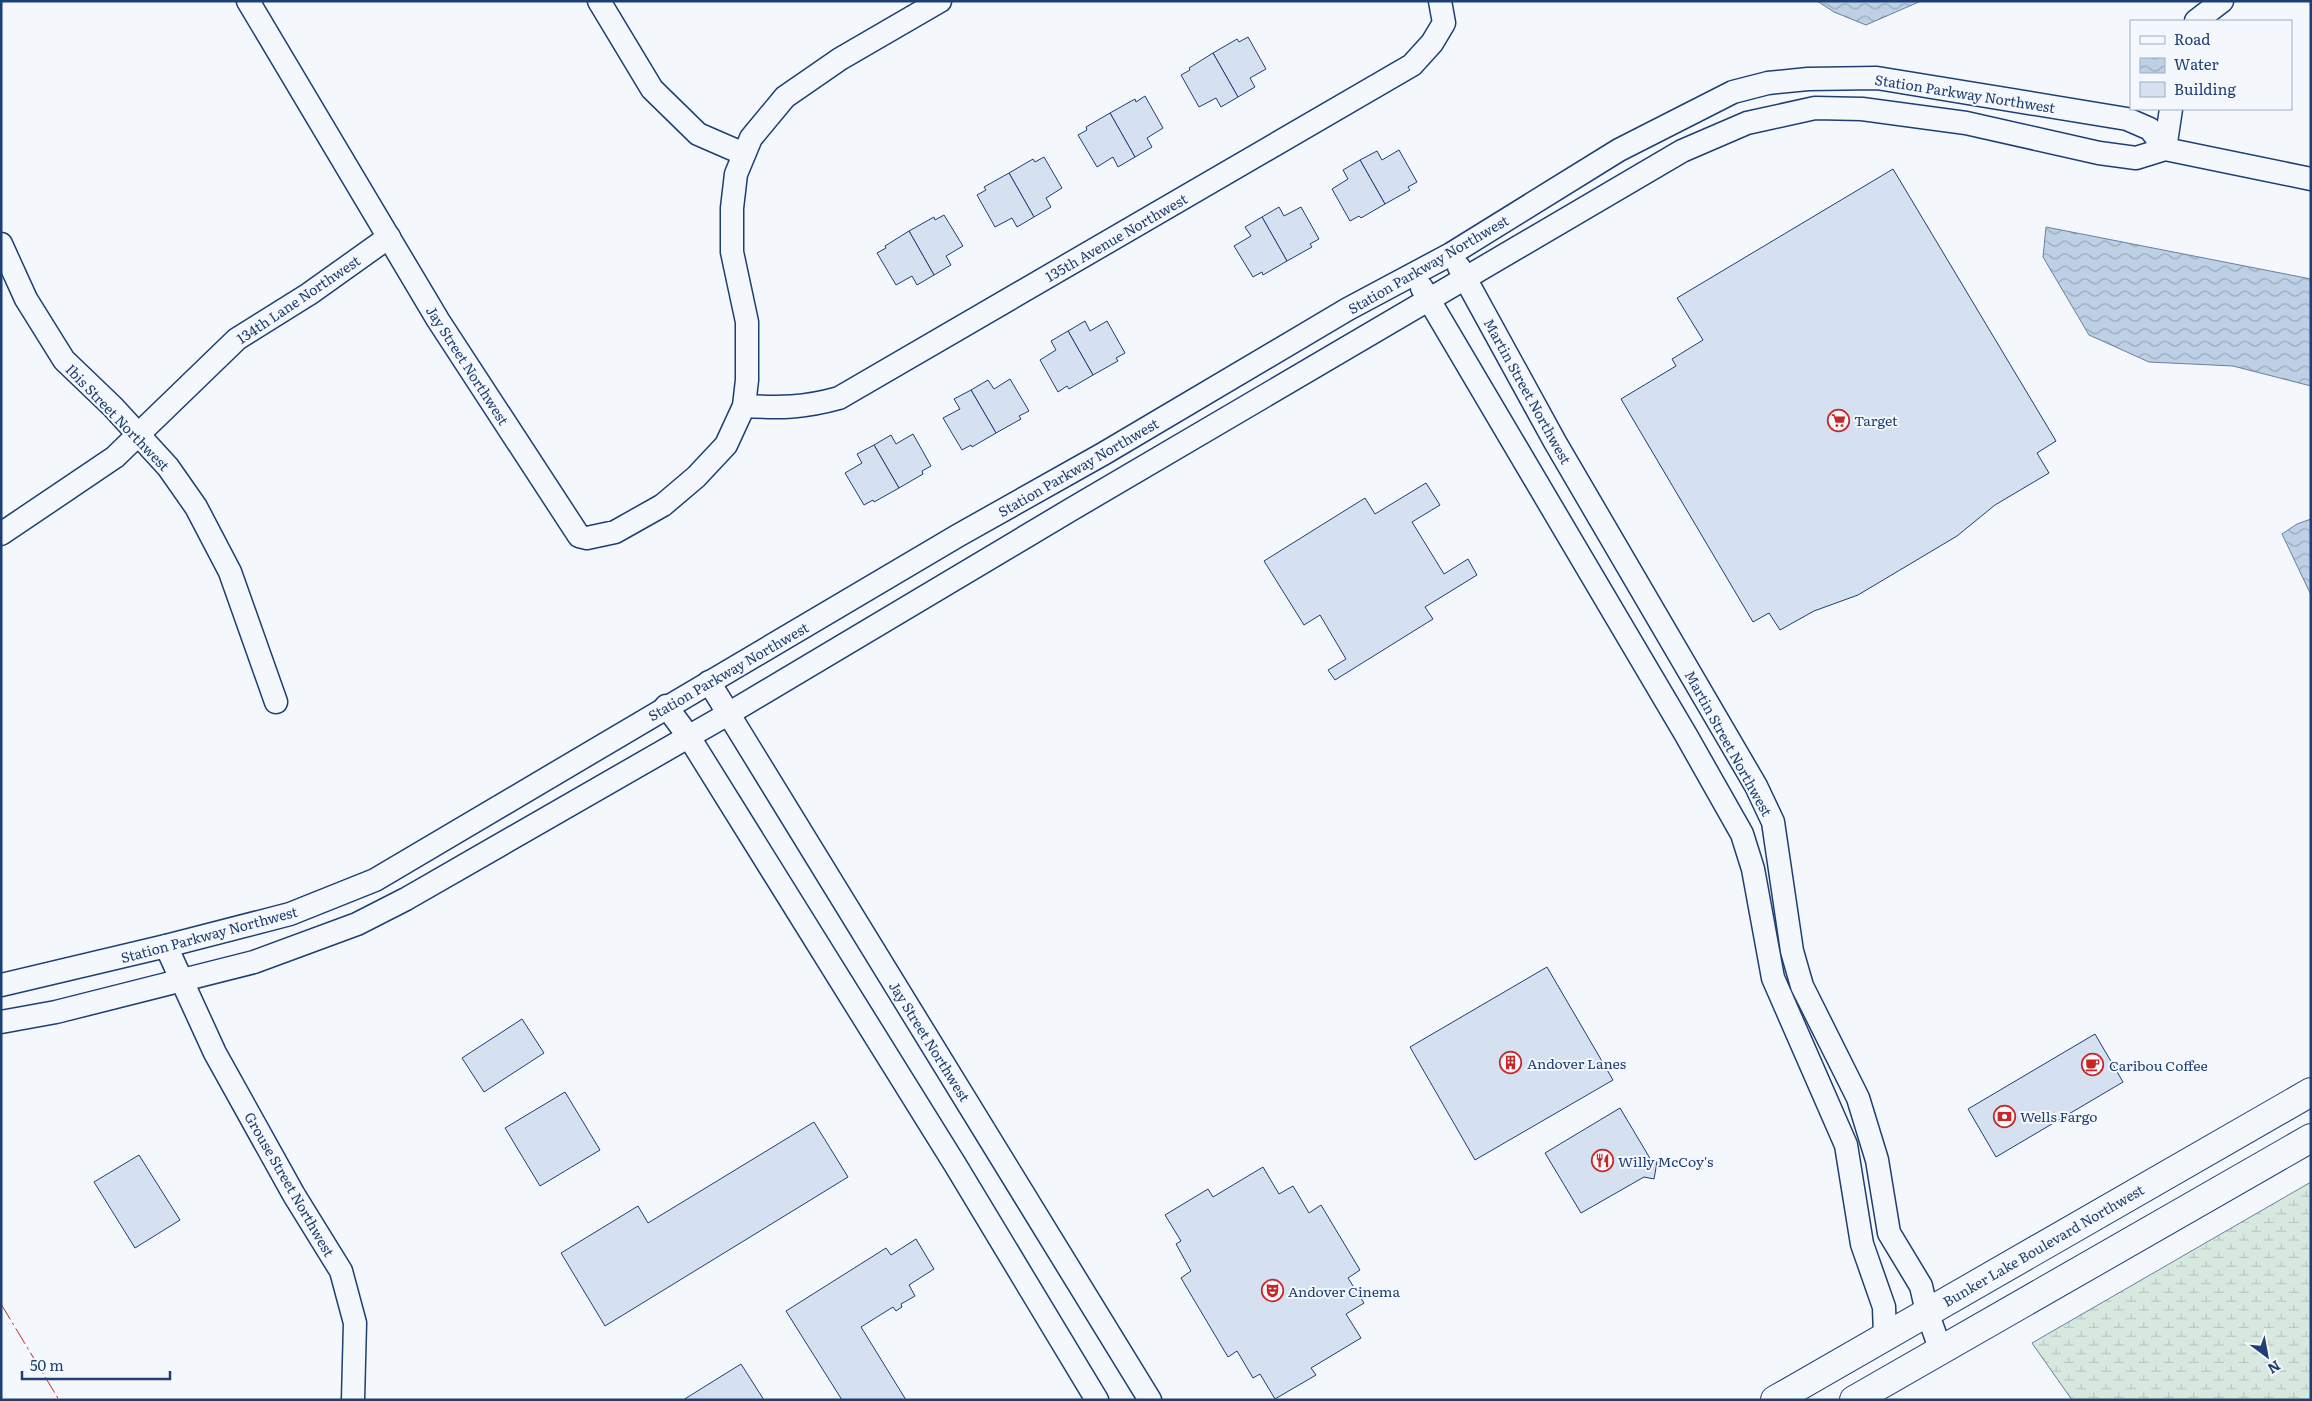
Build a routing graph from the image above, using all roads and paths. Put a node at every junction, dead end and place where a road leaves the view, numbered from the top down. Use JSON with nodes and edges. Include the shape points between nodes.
{"nodes":[{"id":1,"x":248,"y":1,"type":"edge"},
{"id":2,"x":599,"y":1,"type":"edge"},
{"id":3,"x":940,"y":1,"type":"edge"},
{"id":4,"x":1440,"y":1,"type":"edge"},
{"id":5,"x":2222,"y":1,"type":"edge"},
{"id":6,"x":2197,"y":20,"type":"edge"},
{"id":7,"x":2171,"y":110,"type":"edge"},
{"id":8,"x":2165,"y":149,"type":"junction"},
{"id":9,"x":1619,"y":150,"type":"junction"},
{"id":10,"x":744,"y":154,"type":"junction"},
{"id":11,"x":1637,"y":178,"type":"junction"},
{"id":12,"x":2311,"y":179,"type":"edge"},
{"id":13,"x":389,"y":237,"type":"junction"},
{"id":14,"x":1,"y":244,"type":"edge"},
{"id":15,"x":1452,"y":254,"type":"junction"},
{"id":16,"x":1414,"y":274,"type":"junction"},
{"id":17,"x":1465,"y":279,"type":"junction"},
{"id":18,"x":1428,"y":300,"type":"junction"},
{"id":19,"x":744,"y":406,"type":"junction"},
{"id":20,"x":138,"y":435,"type":"junction"},
{"id":21,"x":1,"y":534,"type":"edge"},
{"id":22,"x":709,"y":682,"type":"junction"},
{"id":23,"x":276,"y":702,"type":"dead end"},
{"id":24,"x":666,"y":706,"type":"junction"},
{"id":25,"x":728,"y":714,"type":"junction"},
{"id":26,"x":689,"y":737,"type":"junction"},
{"id":27,"x":166,"y":946,"type":"junction"},
{"id":28,"x":181,"y":980,"type":"junction"},
{"id":29,"x":1,"y":985,"type":"edge"},
{"id":30,"x":1,"y":1022,"type":"edge"},
{"id":31,"x":2311,"y":1092,"type":"edge"},
{"id":32,"x":2311,"y":1138,"type":"edge"},
{"id":33,"x":1927,"y":1312,"type":"junction"},
{"id":34,"x":1885,"y":1336,"type":"junction"},
{"id":35,"x":1940,"y":1351,"type":"junction"},
{"id":36,"x":353,"y":1400,"type":"edge"},
{"id":37,"x":1097,"y":1400,"type":"edge"},
{"id":38,"x":1150,"y":1400,"type":"edge"},
{"id":39,"x":1775,"y":1400,"type":"edge"},
{"id":40,"x":1854,"y":1400,"type":"edge"}],
"edges":[{"from":1,"to":13,"type":"street","name":"Jay Street Northwest"},
{"from":2,"to":10,"type":"street","via":[[652,89],[698,134]]},
{"from":3,"to":10,"type":"street","via":[[840,59],[785,97],[751,138]]},
{"from":4,"to":19,"type":"street","name":"135th Avenue Northwest","via":[[1444,23],[1432,43],[1412,65],[840,398],[787,408]]},
{"from":5,"to":6,"type":"street"},
{"from":7,"to":8,"type":"street"},
{"from":8,"to":9,"type":"street","name":"Station Parkway Northwest","via":[[2150,129],[2128,120],[1877,78],[1808,78],[1768,83],[1734,92]]},
{"from":8,"to":11,"type":"street","via":[[2136,158],[2099,153],[1966,123],[1862,109],[1815,108],[1747,123],[1682,151]]},
{"from":8,"to":12,"type":"street"},
{"from":9,"to":11,"type":"street"},
{"from":9,"to":15,"type":"street","name":"Station Parkway Northwest"},
{"from":10,"to":19,"type":"street","via":[[736,174],[732,252],[747,322]]},
{"from":11,"to":17,"type":"street"},
{"from":13,"to":19,"type":"street","name":"Jay Street Northwest","via":[[438,320],[579,536],[587,538],[615,532],[663,505],[726,445]]},
{"from":13,"to":20,"type":"street","name":"134th Lane Northwest","via":[[237,339]]},
{"from":14,"to":20,"type":"street","name":"Ibis Street Northwest","via":[[26,300],[64,360]]},
{"from":15,"to":16,"type":"street","name":"Station Parkway Northwest"},
{"from":15,"to":17,"type":"street","name":"Martin Street Northwest"},
{"from":16,"to":18,"type":"street"},
{"from":16,"to":22,"type":"street","name":"Station Parkway Northwest"},
{"from":17,"to":18,"type":"street"},
{"from":17,"to":33,"type":"street","name":"Martin Street Northwest","via":[[1555,442],[1756,786],[1773,822],[1792,951],[1802,986],[1858,1098],[1877,1160],[1889,1233],[1921,1286]]},
{"from":18,"to":25,"type":"street"},
{"from":18,"to":34,"type":"street","via":[[1742,834],[1753,869],[1773,978],[1846,1145],[1862,1244],[1884,1307]]},
{"from":20,"to":21,"type":"street","name":"134th Lane Northwest","via":[[115,457]]},
{"from":20,"to":23,"type":"street","name":"Ibis Street Northwest","via":[[168,467],[196,507],[230,572]]},
{"from":22,"to":24,"type":"street","name":"Station Parkway Northwest"},
{"from":22,"to":25,"type":"street","name":"Jay Street Northwest"},
{"from":24,"to":26,"type":"street"},
{"from":24,"to":27,"type":"street","name":"Station Parkway Northwest","via":[[374,880],[290,914]]},
{"from":25,"to":26,"type":"street"},
{"from":25,"to":38,"type":"street","name":"Jay Street Northwest"},
{"from":26,"to":28,"type":"street","via":[[357,924],[254,962]]},
{"from":26,"to":37,"type":"street","via":[[956,1166]]},
{"from":27,"to":28,"type":"street","name":"Grouse Street Northwest"},
{"from":27,"to":29,"type":"street","name":"Station Parkway Northwest"},
{"from":28,"to":30,"type":"street","via":[[56,1012]]},
{"from":28,"to":36,"type":"street","name":"Grouse Street Northwest","via":[[215,1053],[294,1195],[341,1271],[355,1323]]},
{"from":31,"to":33,"type":"main road","name":"Bunker Lake Boulevard Northwest"},
{"from":32,"to":35,"type":"main road"},
{"from":33,"to":34,"type":"main road","name":"Bunker Lake Boulevard Northwest"},
{"from":33,"to":35,"type":"street","name":"Martin Street Northwest"},
{"from":34,"to":39,"type":"main road","name":"Bunker Lake Boulevard Northwest"},
{"from":35,"to":40,"type":"main road"}]}
